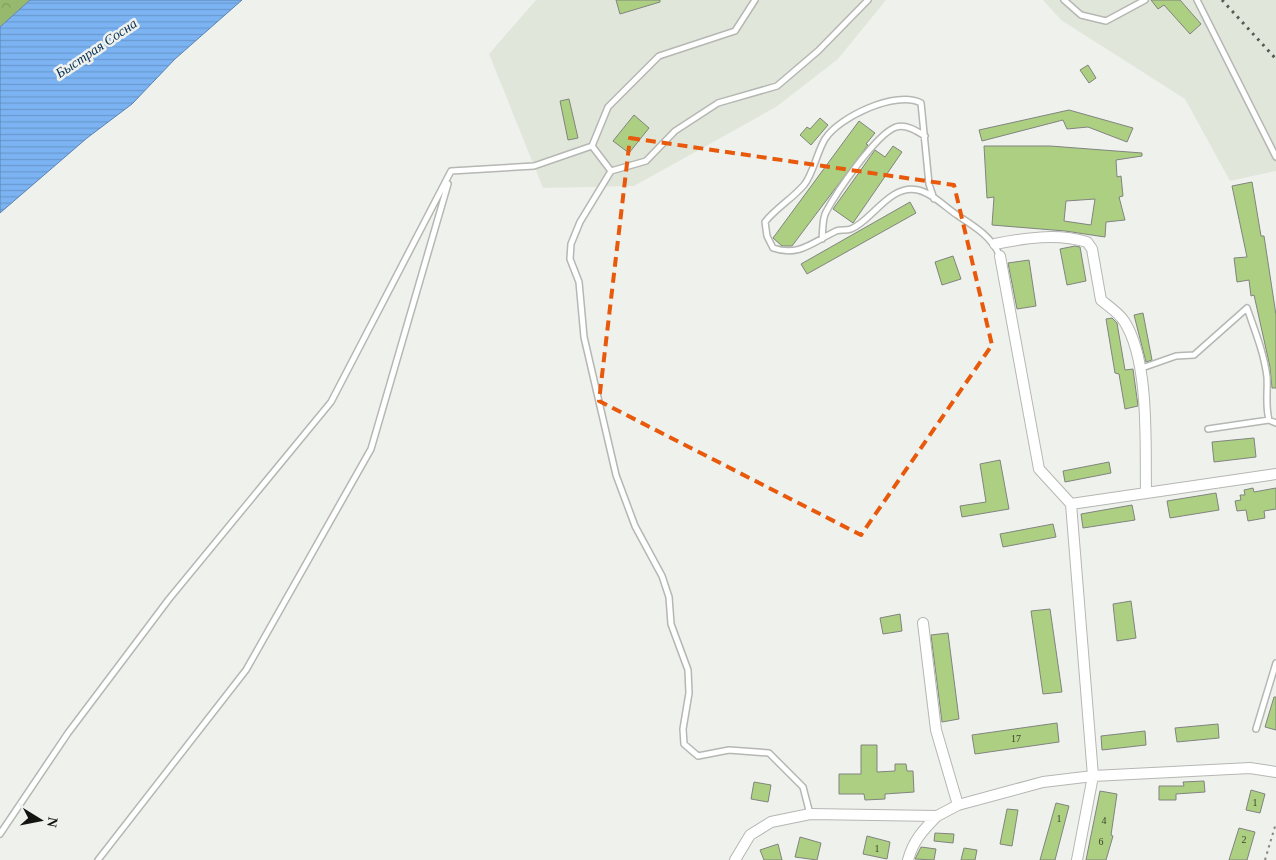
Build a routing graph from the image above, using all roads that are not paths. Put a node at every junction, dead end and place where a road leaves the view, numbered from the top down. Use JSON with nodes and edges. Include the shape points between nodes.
{"nodes":[{"id":1,"x":755,"y":0,"type":"edge"},
{"id":2,"x":868,"y":0,"type":"edge"},
{"id":3,"x":1064,"y":0,"type":"edge"},
{"id":4,"x":1145,"y":0,"type":"edge"},
{"id":5,"x":1197,"y":0,"type":"edge"},
{"id":6,"x":924,"y":136,"type":"junction"},
{"id":7,"x":592,"y":146,"type":"junction"},
{"id":8,"x":1275,"y":154,"type":"edge"},
{"id":9,"x":451,"y":171,"type":"junction"},
{"id":10,"x":611,"y":171,"type":"junction"},
{"id":11,"x":934,"y":199,"type":"junction"},
{"id":12,"x":822,"y":239,"type":"junction"},
{"id":13,"x":995,"y":244,"type":"junction"},
{"id":14,"x":1000,"y":256,"type":"joint"},
{"id":15,"x":1139,"y":369,"type":"junction"},
{"id":16,"x":1269,"y":420,"type":"junction"},
{"id":17,"x":1276,"y":423,"type":"edge"},
{"id":18,"x":1208,"y":429,"type":"dead end"},
{"id":19,"x":1276,"y":474,"type":"edge"},
{"id":20,"x":1146,"y":492,"type":"junction"},
{"id":21,"x":1071,"y":504,"type":"junction"},
{"id":22,"x":922,"y":624,"type":"dead end"},
{"id":23,"x":1276,"y":663,"type":"edge"},
{"id":24,"x":1256,"y":729,"type":"dead end"},
{"id":25,"x":1276,"y":772,"type":"edge"},
{"id":26,"x":1093,"y":776,"type":"junction"},
{"id":27,"x":958,"y":804,"type":"junction"},
{"id":28,"x":810,"y":814,"type":"junction"},
{"id":29,"x":937,"y":816,"type":"junction"},
{"id":30,"x":0,"y":834,"type":"edge"},
{"id":31,"x":98,"y":860,"type":"edge"},
{"id":32,"x":735,"y":860,"type":"edge"},
{"id":33,"x":908,"y":860,"type":"edge"},
{"id":34,"x":1076,"y":860,"type":"edge"}],
"edges":[{"from":1,"to":7,"type":"lane","via":[[735,31],[659,56],[608,107]]},
{"from":2,"to":10,"type":"lane","via":[[818,51],[777,86],[718,103],[675,131],[646,161]]},
{"from":3,"to":4,"type":"lane","via":[[1082,15],[1106,21]]},
{"from":5,"to":8,"type":"lane"},
{"from":6,"to":11,"type":"lane","via":[[929,184]]},
{"from":6,"to":12,"type":"lane","via":[[913,128],[897,127],[881,137],[858,164],[825,214]]},
{"from":6,"to":12,"type":"lane","via":[[921,103],[902,99],[878,104],[846,120],[826,138],[805,184],[774,210],[765,222],[773,248],[786,253],[804,249]]},
{"from":7,"to":9,"type":"lane","via":[[534,166]]},
{"from":7,"to":10,"type":"lane"},
{"from":9,"to":30,"type":"lane","via":[[332,402],[168,599],[68,733]]},
{"from":9,"to":31,"type":"lane","via":[[371,449],[246,670]]},
{"from":10,"to":28,"type":"lane","via":[[580,222],[571,244],[570,259],[579,282],[584,337],[616,475],[635,526],[662,576],[669,597],[671,624],[688,670],[684,744],[698,756],[729,750],[770,753],[803,787]]},
{"from":11,"to":12,"type":"lane","via":[[917,190],[895,193],[850,229],[838,230]]},
{"from":11,"to":13,"type":"lane"},
{"from":13,"to":14,"type":"lane"},
{"from":13,"to":15,"type":"street","via":[[1070,236],[1087,242],[1092,249],[1101,300],[1124,320]]},
{"from":14,"to":21,"type":"street","via":[[1039,469]]},
{"from":15,"to":16,"type":"lane","via":[[1176,356],[1194,355],[1247,308],[1263,353],[1267,378],[1265,404]]},
{"from":15,"to":20,"type":"street","via":[[1144,402]]},
{"from":16,"to":17,"type":"lane"},
{"from":16,"to":18,"type":"lane"},
{"from":19,"to":20,"type":"street"},
{"from":20,"to":21,"type":"street"},
{"from":21,"to":26,"type":"street"},
{"from":22,"to":27,"type":"street","via":[[936,730]]},
{"from":23,"to":24,"type":"lane"},
{"from":25,"to":26,"type":"street","via":[[1250,768]]},
{"from":26,"to":27,"type":"street","via":[[1043,782]]},
{"from":26,"to":34,"type":"street"},
{"from":27,"to":29,"type":"street"},
{"from":28,"to":29,"type":"street"},
{"from":28,"to":32,"type":"street","via":[[771,822],[750,835]]},
{"from":29,"to":33,"type":"street","via":[[911,846]]}]}
